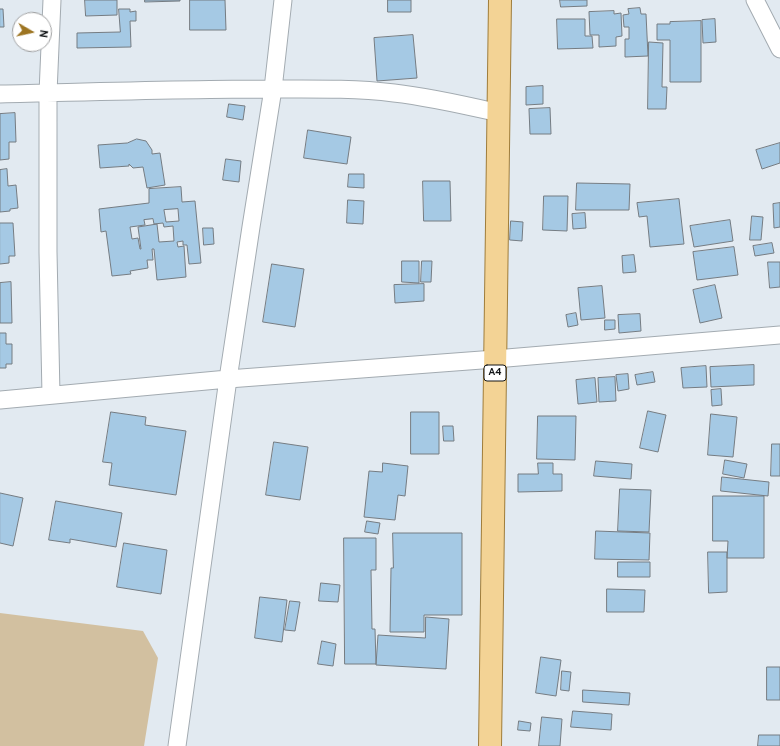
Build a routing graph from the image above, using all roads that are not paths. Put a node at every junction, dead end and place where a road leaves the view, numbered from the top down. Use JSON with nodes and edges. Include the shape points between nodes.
{"nodes":[{"id":1,"x":52,"y":0,"type":"edge"},
{"id":2,"x":283,"y":0,"type":"edge"},
{"id":3,"x":500,"y":0,"type":"edge"},
{"id":4,"x":755,"y":0,"type":"edge"},
{"id":5,"x":780,"y":49,"type":"edge"},
{"id":6,"x":273,"y":89,"type":"junction"},
{"id":7,"x":48,"y":93,"type":"junction"},
{"id":8,"x":0,"y":94,"type":"edge"},
{"id":9,"x":499,"y":113,"type":"junction"},
{"id":10,"x":780,"y":335,"type":"edge"},
{"id":11,"x":495,"y":359,"type":"junction"},
{"id":12,"x":228,"y":379,"type":"junction"},
{"id":13,"x":51,"y":395,"type":"junction"},
{"id":14,"x":0,"y":400,"type":"edge"},
{"id":15,"x":177,"y":746,"type":"edge"},
{"id":16,"x":490,"y":746,"type":"edge"}],
"edges":[{"from":1,"to":7,"type":"street"},
{"from":2,"to":6,"type":"street"},
{"from":3,"to":9,"type":"main road","number":"A4"},
{"from":4,"to":5,"type":"street"},
{"from":6,"to":7,"type":"street"},
{"from":6,"to":9,"type":"street","via":[[393,93],[457,103]]},
{"from":6,"to":12,"type":"street"},
{"from":7,"to":8,"type":"street"},
{"from":7,"to":13,"type":"street"},
{"from":9,"to":11,"type":"main road","number":"A4"},
{"from":10,"to":11,"type":"street"},
{"from":11,"to":12,"type":"street"},
{"from":11,"to":16,"type":"main road","number":"A4"},
{"from":12,"to":13,"type":"street"},
{"from":12,"to":15,"type":"street"},
{"from":13,"to":14,"type":"street"}]}
